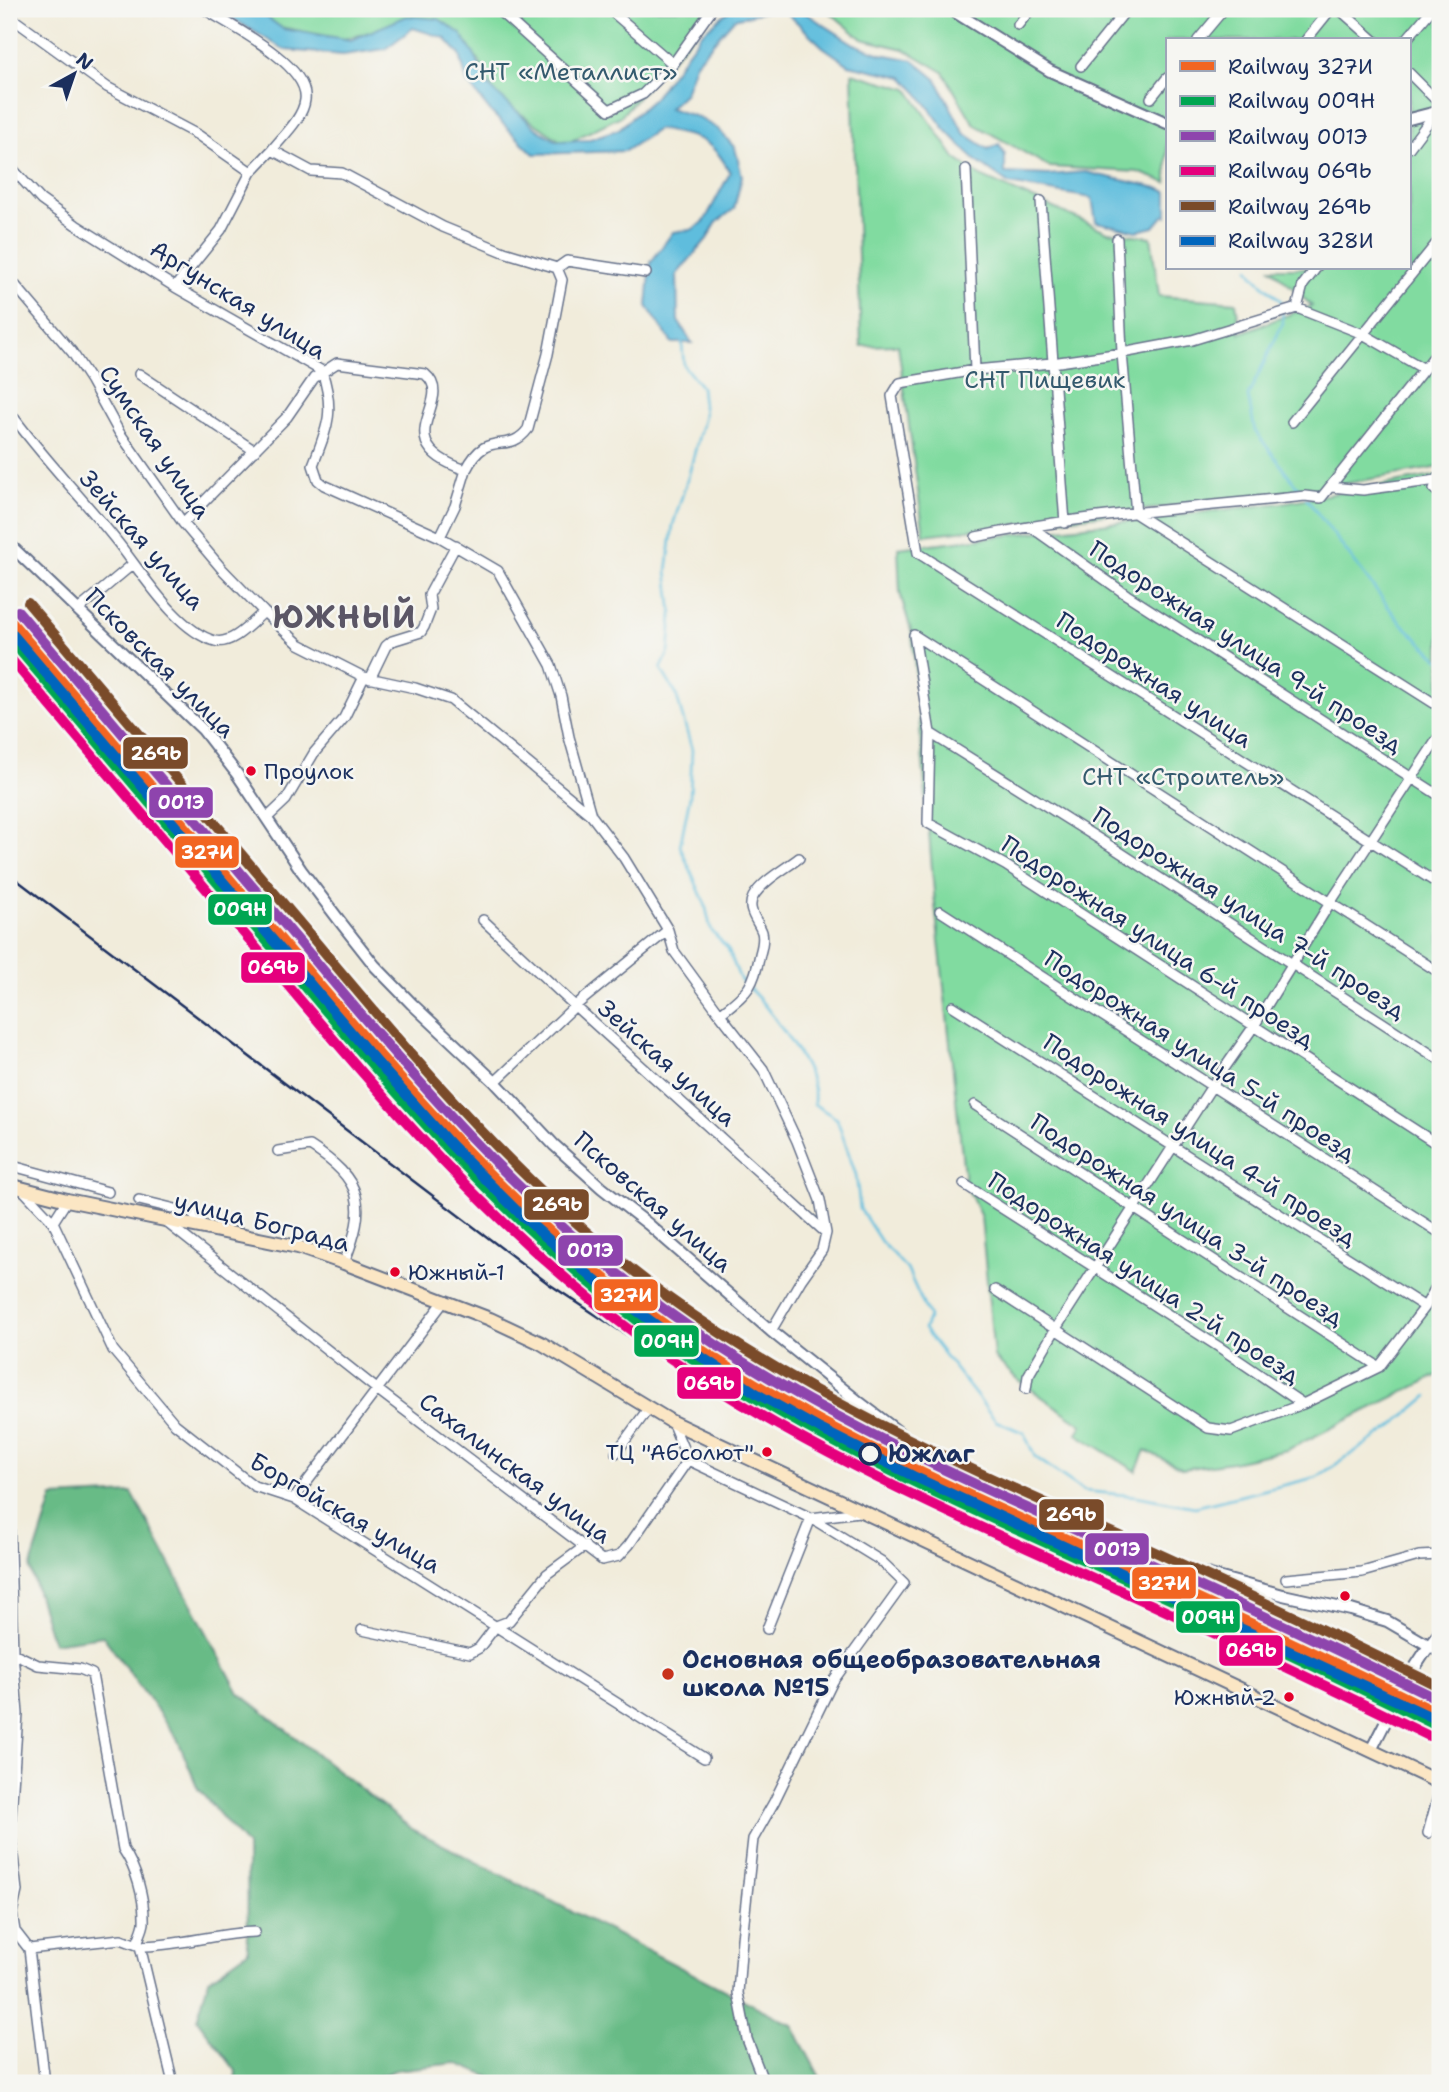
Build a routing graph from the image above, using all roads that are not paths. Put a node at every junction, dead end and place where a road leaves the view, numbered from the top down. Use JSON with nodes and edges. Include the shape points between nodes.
{"nodes":[{"id":1,"x":204,"y":9,"type":"edge"},
{"id":2,"x":497,"y":9,"type":"edge"},
{"id":3,"x":609,"y":9,"type":"edge"},
{"id":4,"x":712,"y":9,"type":"edge"},
{"id":5,"x":950,"y":9,"type":"edge"},
{"id":6,"x":1031,"y":9,"type":"edge"},
{"id":7,"x":1127,"y":9,"type":"edge"},
{"id":8,"x":1224,"y":9,"type":"edge"},
{"id":9,"x":1331,"y":9,"type":"edge"},
{"id":10,"x":1339,"y":9,"type":"edge"},
{"id":11,"x":1432,"y":9,"type":"edge"},
{"id":12,"x":9,"y":16,"type":"edge"},
{"id":13,"x":1018,"y":25,"type":"dead end"},
{"id":14,"x":1200,"y":38,"type":"edge"},
{"id":15,"x":1308,"y":38,"type":"edge"},
{"id":16,"x":1372,"y":38,"type":"edge"},
{"id":17,"x":1408,"y":38,"type":"edge"},
{"id":18,"x":673,"y":64,"type":"junction"},
{"id":19,"x":1081,"y":66,"type":"dead end"},
{"id":20,"x":1410,"y":74,"type":"edge"},
{"id":21,"x":1166,"y":79,"type":"edge"},
{"id":22,"x":1151,"y":98,"type":"dead end"},
{"id":23,"x":1439,"y":109,"type":"edge"},
{"id":24,"x":1410,"y":119,"type":"edge"},
{"id":25,"x":1166,"y":123,"type":"edge"},
{"id":26,"x":9,"y":147,"type":"edge"},
{"id":27,"x":1410,"y":147,"type":"edge"},
{"id":28,"x":272,"y":150,"type":"junction"},
{"id":29,"x":9,"y":157,"type":"edge"},
{"id":30,"x":9,"y":165,"type":"edge"},
{"id":31,"x":965,"y":169,"type":"dead end"},
{"id":32,"x":251,"y":172,"type":"junction"},
{"id":33,"x":1041,"y":201,"type":"dead end"},
{"id":34,"x":1117,"y":239,"type":"dead end"},
{"id":35,"x":1440,"y":239,"type":"edge"},
{"id":36,"x":557,"y":268,"type":"junction"},
{"id":37,"x":1314,"y":270,"type":"edge"},
{"id":38,"x":646,"y":273,"type":"dead end"},
{"id":39,"x":9,"y":278,"type":"edge"},
{"id":40,"x":176,"y":287,"type":"junction"},
{"id":41,"x":1297,"y":308,"type":"junction"},
{"id":42,"x":1363,"y":334,"type":"junction"},
{"id":43,"x":1440,"y":349,"type":"edge"},
{"id":44,"x":1122,"y":353,"type":"junction"},
{"id":45,"x":1052,"y":363,"type":"junction"},
{"id":46,"x":1424,"y":369,"type":"junction"},
{"id":47,"x":975,"y":370,"type":"junction"},
{"id":48,"x":322,"y":371,"type":"junction"},
{"id":49,"x":139,"y":374,"type":"dead end"},
{"id":50,"x":9,"y":411,"type":"edge"},
{"id":51,"x":1292,"y":422,"type":"dead end"},
{"id":52,"x":255,"y":451,"type":"junction"},
{"id":53,"x":466,"y":470,"type":"junction"},
{"id":54,"x":1438,"y":478,"type":"edge"},
{"id":55,"x":1331,"y":487,"type":"junction"},
{"id":56,"x":1440,"y":494,"type":"edge"},
{"id":57,"x":1136,"y":514,"type":"junction"},
{"id":58,"x":183,"y":523,"type":"junction"},
{"id":59,"x":1065,"y":523,"type":"junction"},
{"id":60,"x":1031,"y":527,"type":"junction"},
{"id":61,"x":440,"y":537,"type":"junction"},
{"id":62,"x":976,"y":537,"type":"dead end"},
{"id":63,"x":9,"y":544,"type":"edge"},
{"id":64,"x":456,"y":545,"type":"junction"},
{"id":65,"x":133,"y":564,"type":"junction"},
{"id":66,"x":78,"y":610,"type":"junction"},
{"id":67,"x":264,"y":612,"type":"junction"},
{"id":68,"x":367,"y":678,"type":"junction"},
{"id":69,"x":1440,"y":707,"type":"edge"},
{"id":70,"x":930,"y":733,"type":"junction"},
{"id":71,"x":1440,"y":735,"type":"edge"},
{"id":72,"x":1412,"y":779,"type":"junction"},
{"id":73,"x":1440,"y":796,"type":"edge"},
{"id":74,"x":591,"y":815,"type":"junction"},
{"id":75,"x":267,"y":818,"type":"junction"},
{"id":76,"x":1371,"y":841,"type":"junction"},
{"id":77,"x":799,"y":858,"type":"dead end"},
{"id":78,"x":1440,"y":885,"type":"edge"},
{"id":79,"x":1330,"y":903,"type":"junction"},
{"id":80,"x":940,"y":911,"type":"dead end"},
{"id":81,"x":482,"y":920,"type":"dead end"},
{"id":82,"x":667,"y":930,"type":"junction"},
{"id":83,"x":1292,"y":964,"type":"junction"},
{"id":84,"x":1440,"y":973,"type":"edge"},
{"id":85,"x":575,"y":1006,"type":"junction"},
{"id":86,"x":953,"y":1006,"type":"dead end"},
{"id":87,"x":720,"y":1014,"type":"junction"},
{"id":88,"x":1254,"y":1026,"type":"junction"},
{"id":89,"x":1440,"y":1059,"type":"edge"},
{"id":90,"x":495,"y":1082,"type":"junction"},
{"id":91,"x":1212,"y":1086,"type":"junction"},
{"id":92,"x":975,"y":1105,"type":"dead end"},
{"id":93,"x":1174,"y":1146,"type":"junction"},
{"id":94,"x":1440,"y":1146,"type":"edge"},
{"id":95,"x":278,"y":1151,"type":"dead end"},
{"id":96,"x":9,"y":1165,"type":"edge"},
{"id":97,"x":964,"y":1184,"type":"dead end"},
{"id":98,"x":9,"y":1185,"type":"edge"},
{"id":99,"x":23,"y":1189,"type":"junction"},
{"id":100,"x":108,"y":1192,"type":"dead end"},
{"id":101,"x":67,"y":1200,"type":"junction"},
{"id":102,"x":139,"y":1200,"type":"dead end"},
{"id":103,"x":1135,"y":1207,"type":"junction"},
{"id":104,"x":162,"y":1219,"type":"junction"},
{"id":105,"x":53,"y":1222,"type":"junction"},
{"id":106,"x":205,"y":1228,"type":"junction"},
{"id":107,"x":827,"y":1233,"type":"junction"},
{"id":108,"x":1440,"y":1234,"type":"edge"},
{"id":109,"x":344,"y":1263,"type":"junction"},
{"id":110,"x":1096,"y":1269,"type":"junction"},
{"id":111,"x":1440,"y":1280,"type":"edge"},
{"id":112,"x":995,"y":1290,"type":"dead end"},
{"id":113,"x":445,"y":1300,"type":"junction"},
{"id":114,"x":1425,"y":1307,"type":"junction"},
{"id":115,"x":1055,"y":1330,"type":"junction"},
{"id":116,"x":771,"y":1331,"type":"junction"},
{"id":117,"x":1379,"y":1367,"type":"junction"},
{"id":118,"x":1026,"y":1389,"type":"dead end"},
{"id":119,"x":378,"y":1390,"type":"junction"},
{"id":120,"x":1303,"y":1404,"type":"junction"},
{"id":121,"x":648,"y":1409,"type":"junction"},
{"id":122,"x":672,"y":1422,"type":"junction"},
{"id":123,"x":616,"y":1453,"type":"dead end"},
{"id":124,"x":688,"y":1460,"type":"junction"},
{"id":125,"x":294,"y":1499,"type":"junction"},
{"id":126,"x":859,"y":1512,"type":"junction"},
{"id":127,"x":9,"y":1513,"type":"edge"},
{"id":128,"x":811,"y":1518,"type":"junction"},
{"id":129,"x":585,"y":1546,"type":"junction"},
{"id":130,"x":1440,"y":1555,"type":"edge"},
{"id":131,"x":1286,"y":1579,"type":"dead end"},
{"id":132,"x":496,"y":1626,"type":"junction"},
{"id":133,"x":768,"y":1629,"type":"dead end"},
{"id":134,"x":362,"y":1630,"type":"dead end"},
{"id":135,"x":1440,"y":1632,"type":"edge"},
{"id":136,"x":1429,"y":1645,"type":"junction"},
{"id":137,"x":1440,"y":1652,"type":"edge"},
{"id":138,"x":13,"y":1653,"type":"junction"},
{"id":139,"x":1371,"y":1750,"type":"junction"},
{"id":140,"x":704,"y":1758,"type":"dead end"},
{"id":141,"x":1440,"y":1783,"type":"edge"},
{"id":142,"x":1440,"y":1789,"type":"edge"},
{"id":143,"x":1438,"y":1810,"type":"edge"},
{"id":144,"x":1428,"y":1833,"type":"dead end"},
{"id":145,"x":255,"y":1933,"type":"dead end"},
{"id":146,"x":138,"y":1945,"type":"junction"},
{"id":147,"x":29,"y":1949,"type":"junction"},
{"id":148,"x":45,"y":2083,"type":"edge"},
{"id":149,"x":173,"y":2083,"type":"edge"},
{"id":150,"x":764,"y":2083,"type":"edge"}],
"edges":[{"from":1,"to":28,"type":"street","via":[[265,48],[290,68],[304,87],[302,109]]},
{"from":2,"to":18,"type":"street","via":[[609,110],[643,94]]},
{"from":3,"to":18,"type":"street"},
{"from":4,"to":18,"type":"street"},
{"from":5,"to":25,"type":"street","via":[[1050,71]]},
{"from":6,"to":13,"type":"street"},
{"from":7,"to":19,"type":"street"},
{"from":8,"to":14,"type":"street"},
{"from":9,"to":15,"type":"street"},
{"from":10,"to":16,"type":"street"},
{"from":11,"to":17,"type":"street"},
{"from":12,"to":32,"type":"street","via":[[107,87],[198,135]]},
{"from":20,"to":23,"type":"street"},
{"from":21,"to":22,"type":"street"},
{"from":23,"to":24,"type":"street"},
{"from":23,"to":27,"type":"street"},
{"from":26,"to":29,"type":"street"},
{"from":28,"to":32,"type":"street"},
{"from":28,"to":36,"type":"street","via":[[311,171],[342,173],[467,237]]},
{"from":30,"to":40,"type":"street","name":"Аргунская улица","via":[[41,200]]},
{"from":31,"to":47,"type":"street"},
{"from":32,"to":40,"type":"street","via":[[221,230]]},
{"from":33,"to":45,"type":"street"},
{"from":34,"to":44,"type":"street"},
{"from":35,"to":42,"type":"street"},
{"from":36,"to":38,"type":"street","via":[[567,261]]},
{"from":36,"to":53,"type":"street","via":[[562,280],[528,429],[515,442],[479,449]]},
{"from":37,"to":41,"type":"street","via":[[1303,285]]},
{"from":39,"to":58,"type":"street","name":"Сумская улица","via":[[72,352],[119,432]]},
{"from":40,"to":48,"type":"street","name":"Аргунская улица"},
{"from":41,"to":42,"type":"street"},
{"from":41,"to":44,"type":"street","via":[[1192,340]]},
{"from":42,"to":46,"type":"street"},
{"from":42,"to":51,"type":"street"},
{"from":43,"to":46,"type":"street"},
{"from":44,"to":45,"type":"street"},
{"from":44,"to":57,"type":"street"},
{"from":45,"to":47,"type":"street"},
{"from":45,"to":59,"type":"street"},
{"from":46,"to":55,"type":"street"},
{"from":47,"to":76,"type":"street","name":"Подорожная улица","via":[[900,383],[892,396],[918,553]]},
{"from":48,"to":52,"type":"street"},
{"from":48,"to":53,"type":"street","via":[[337,363],[425,374],[434,390],[425,441],[428,450]]},
{"from":48,"to":61,"type":"street","name":"Аргунская улица","via":[[329,394],[329,424],[313,465],[318,480]]},
{"from":49,"to":52,"type":"street"},
{"from":50,"to":65,"type":"street","name":"Зейская улица"},
{"from":52,"to":58,"type":"street"},
{"from":53,"to":61,"type":"street"},
{"from":54,"to":55,"type":"street","via":[[1363,490]]},
{"from":54,"to":56,"type":"street","via":[[1434,489]]},
{"from":55,"to":57,"type":"street","via":[[1321,498]]},
{"from":57,"to":59,"type":"street"},
{"from":57,"to":69,"type":"street"},
{"from":58,"to":67,"type":"street","name":"Сумская улица"},
{"from":59,"to":60,"type":"street"},
{"from":60,"to":62,"type":"street"},
{"from":60,"to":72,"type":"street","name":"Подорожная улица 9-й проезд","via":[[1127,595]]},
{"from":61,"to":64,"type":"street","name":"Аргунская улица"},
{"from":63,"to":66,"type":"street","name":"Псковская улица"},
{"from":64,"to":68,"type":"street","via":[[429,595],[431,609],[423,630],[386,646]]},
{"from":64,"to":74,"type":"street","name":"Аргунская улица","via":[[498,571],[551,665]]},
{"from":65,"to":66,"type":"street"},
{"from":65,"to":67,"type":"street","name":"Зейская улица","via":[[188,626],[215,641],[236,635]]},
{"from":66,"to":75,"type":"street","name":"Псковская улица","via":[[203,730]]},
{"from":67,"to":68,"type":"street","name":"Сумская улица","via":[[299,644]]},
{"from":68,"to":74,"type":"street","name":"Сумская улица","via":[[451,700]]},
{"from":68,"to":75,"type":"street","via":[[286,800]]},
{"from":70,"to":79,"type":"street","via":[[914,635]]},
{"from":70,"to":83,"type":"street","name":"Подорожная улица 7-й проезд"},
{"from":70,"to":88,"type":"street","name":"Подорожная улица 6-й проезд","via":[[928,823],[1005,865]]},
{"from":71,"to":72,"type":"street"},
{"from":72,"to":73,"type":"street","name":"Подорожная улица 9-й проезд"},
{"from":72,"to":76,"type":"street"},
{"from":74,"to":82,"type":"street","via":[[624,858]]},
{"from":75,"to":90,"type":"street","name":"Псковская улица","via":[[375,966]]},
{"from":76,"to":78,"type":"street","name":"Подорожная улица"},
{"from":76,"to":79,"type":"street"},
{"from":77,"to":87,"type":"street","via":[[752,898],[751,909],[763,942],[755,979],[744,995]]},
{"from":79,"to":83,"type":"street"},
{"from":79,"to":84,"type":"street"},
{"from":80,"to":91,"type":"street","name":"Подорожная улица 5-й проезд"},
{"from":81,"to":85,"type":"street","name":"Зейская улица"},
{"from":82,"to":85,"type":"street"},
{"from":82,"to":87,"type":"street","via":[[674,951]]},
{"from":83,"to":88,"type":"street"},
{"from":83,"to":89,"type":"street","name":"Подорожная улица 7-й проезд"},
{"from":85,"to":90,"type":"street"},
{"from":85,"to":107,"type":"street","name":"Зейская улица"},
{"from":86,"to":93,"type":"street","name":"Подорожная улица 4-й проезд"},
{"from":87,"to":107,"type":"street","via":[[763,1069],[797,1141],[820,1200]]},
{"from":88,"to":91,"type":"street"},
{"from":88,"to":94,"type":"street","name":"Подорожная улица 6-й проезд"},
{"from":90,"to":116,"type":"street","name":"Псковская улица","via":[[564,1153]]},
{"from":91,"to":93,"type":"street"},
{"from":91,"to":108,"type":"street","name":"Подорожная улица 5-й проезд"},
{"from":92,"to":103,"type":"street","name":"Подорожная улица 3-й проезд"},
{"from":93,"to":103,"type":"street"},
{"from":93,"to":114,"type":"street","name":"Подорожная улица 4-й проезд"},
{"from":95,"to":109,"type":"street","via":[[310,1146],[341,1169],[353,1185],[359,1213]]},
{"from":96,"to":100,"type":"street"},
{"from":97,"to":110,"type":"street","name":"Подорожная улица 2-й проезд"},
{"from":98,"to":99,"type":"main road","name":"улица Бограда"},
{"from":99,"to":101,"type":"main road","name":"улица Бограда"},
{"from":99,"to":105,"type":"street","name":"Боргойская улица"},
{"from":101,"to":104,"type":"main road","name":"улица Бограда"},
{"from":101,"to":105,"type":"street"},
{"from":102,"to":106,"type":"street","via":[[192,1213]]},
{"from":103,"to":110,"type":"street"},
{"from":103,"to":117,"type":"street","name":"Подорожная улица 3-й проезд"},
{"from":104,"to":106,"type":"main road","name":"улица Бограда"},
{"from":104,"to":119,"type":"street","name":"Сахалинская улица"},
{"from":105,"to":125,"type":"street","name":"Боргойская улица","via":[[114,1350],[176,1424],[254,1486]]},
{"from":106,"to":109,"type":"main road","name":"улица Бограда"},
{"from":107,"to":116,"type":"street","via":[[822,1250]]},
{"from":109,"to":113,"type":"main road","name":"улица Бограда"},
{"from":110,"to":115,"type":"street"},
{"from":110,"to":120,"type":"street","name":"Подорожная улица 2-й проезд"},
{"from":111,"to":114,"type":"street"},
{"from":112,"to":115,"type":"street"},
{"from":113,"to":119,"type":"street"},
{"from":113,"to":121,"type":"main road","name":"улица Бограда","via":[[541,1343]]},
{"from":114,"to":117,"type":"street"},
{"from":115,"to":118,"type":"street","via":[[1028,1376]]},
{"from":115,"to":120,"type":"street","via":[[1208,1428],[1231,1431]]},
{"from":116,"to":136,"type":"street","name":"Псковская улица","via":[[938,1462],[1031,1509],[1134,1554],[1351,1609],[1387,1621]]},
{"from":117,"to":120,"type":"street"},
{"from":119,"to":125,"type":"street"},
{"from":119,"to":129,"type":"street","name":"Сахалинская улица"},
{"from":121,"to":122,"type":"main road","name":"улица Бограда"},
{"from":121,"to":123,"type":"street"},
{"from":122,"to":124,"type":"street"},
{"from":122,"to":126,"type":"main road","name":"улица Бограда"},
{"from":124,"to":128,"type":"street"},
{"from":124,"to":129,"type":"street","name":"Сахалинская улица","via":[[619,1556],[602,1560]]},
{"from":125,"to":132,"type":"street","name":"Боргойская улица"},
{"from":126,"to":128,"type":"street"},
{"from":126,"to":139,"type":"main road","name":"улица Бограда"},
{"from":127,"to":138,"type":"street"},
{"from":128,"to":133,"type":"street"},
{"from":128,"to":150,"type":"street","via":[[881,1560],[904,1583],[833,1681],[753,1839],[738,1993],[747,2039]]},
{"from":129,"to":132,"type":"street","via":[[547,1574],[509,1621]]},
{"from":130,"to":131,"type":"street","via":[[1362,1572]]},
{"from":132,"to":134,"type":"street","via":[[470,1653]]},
{"from":132,"to":140,"type":"street","name":"Боргойская улица"},
{"from":135,"to":136,"type":"street"},
{"from":136,"to":137,"type":"street","name":"Псковская улица"},
{"from":136,"to":139,"type":"street"},
{"from":138,"to":146,"type":"street","via":[[38,1665],[92,1674],[123,1849],[139,1886],[144,1923]]},
{"from":138,"to":147,"type":"street","via":[[18,1714],[10,1830],[17,1891],[12,1913],[15,1931]]},
{"from":139,"to":141,"type":"main road","name":"улица Бограда"},
{"from":142,"to":143,"type":"street"},
{"from":143,"to":144,"type":"street"},
{"from":145,"to":146,"type":"street"},
{"from":146,"to":147,"type":"street","via":[[121,1940]]},
{"from":146,"to":149,"type":"street"},
{"from":147,"to":148,"type":"street"}]}
